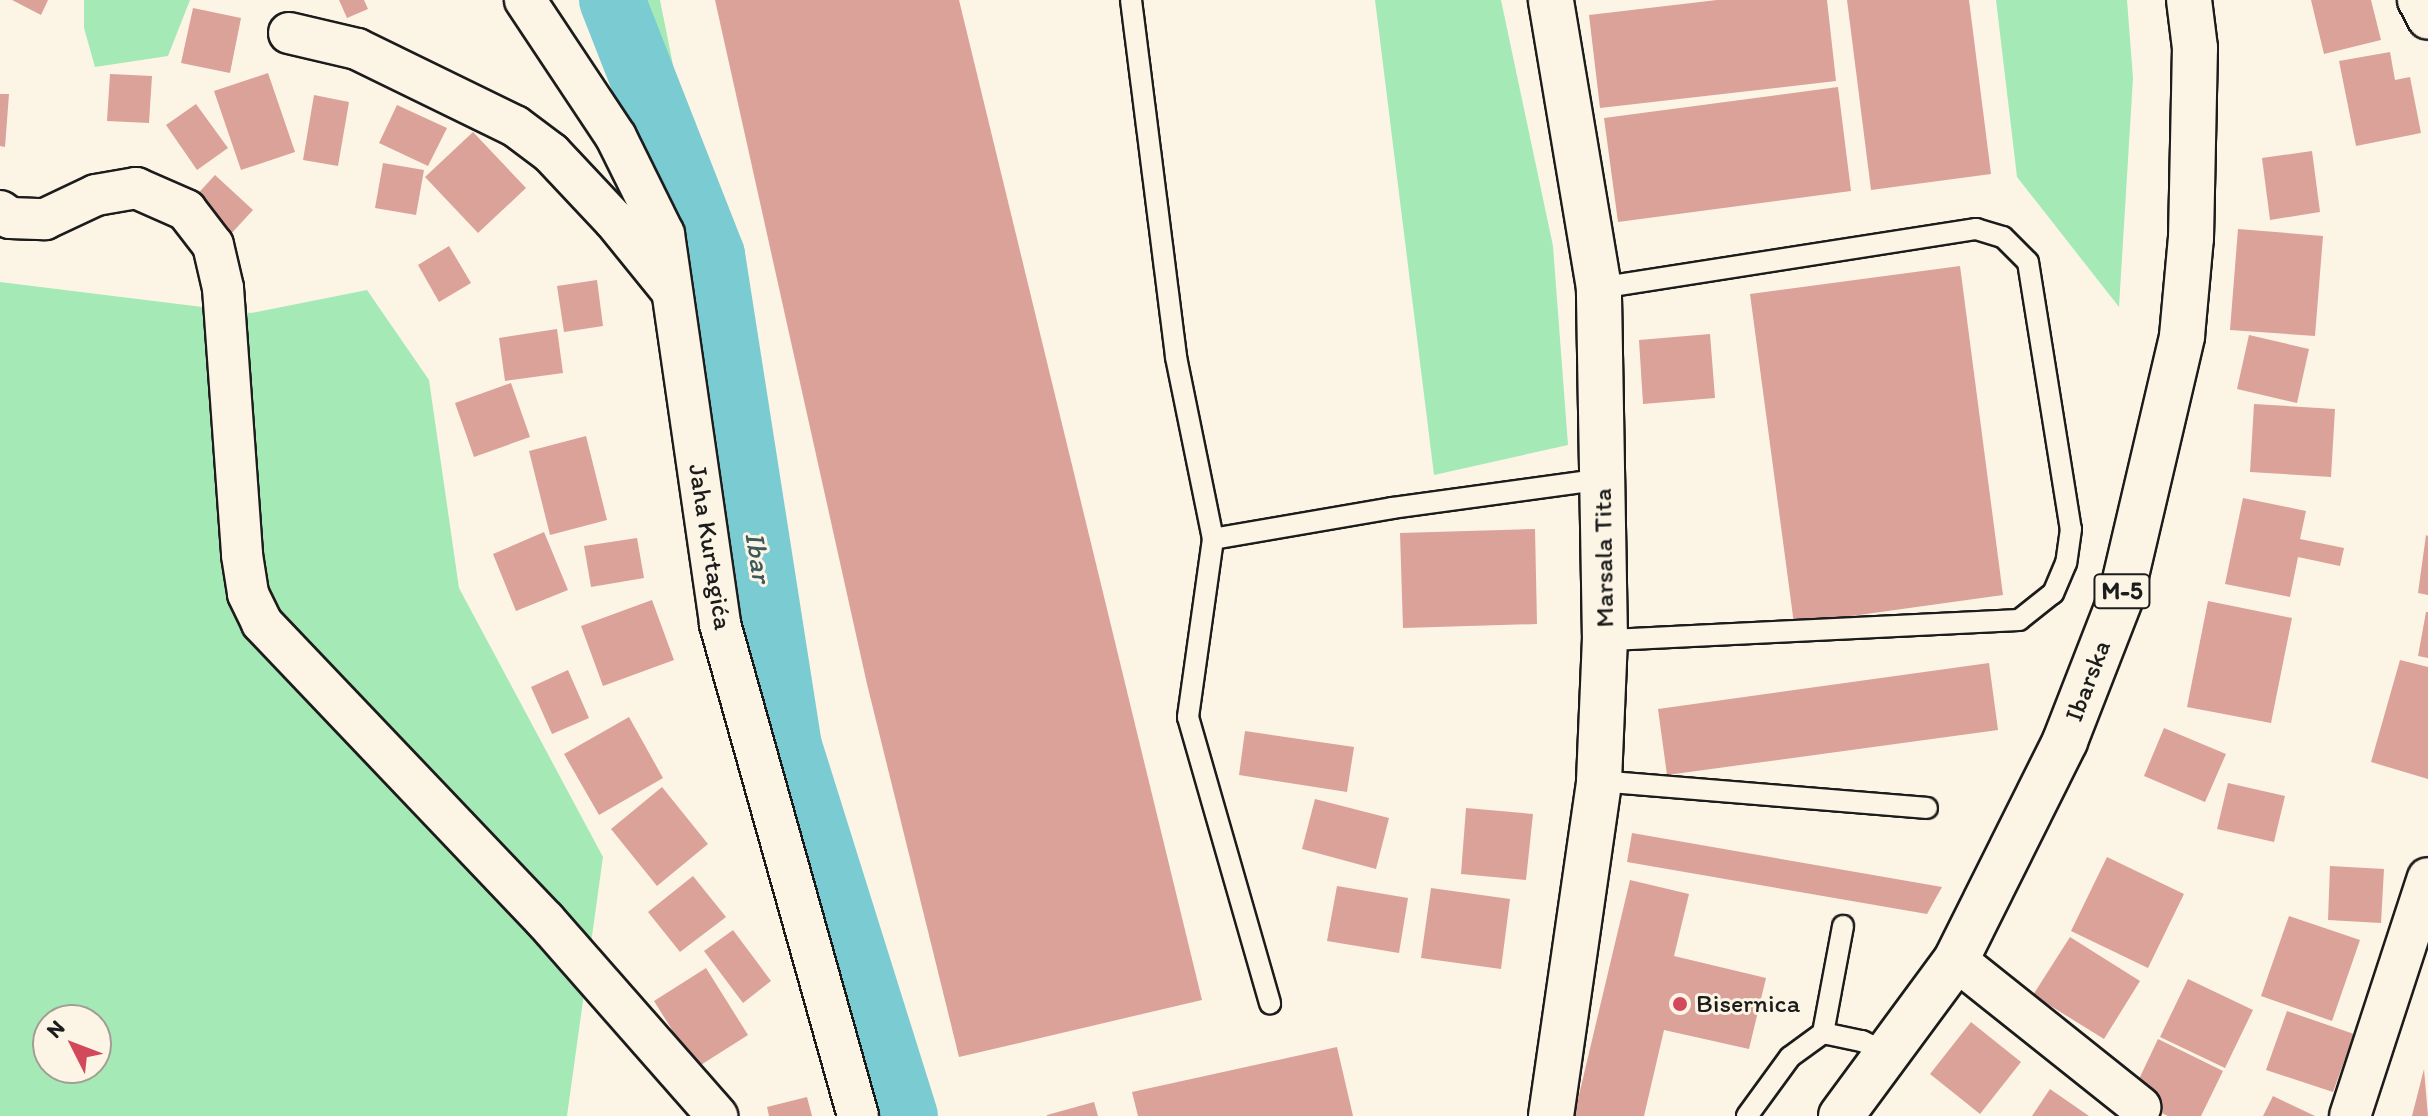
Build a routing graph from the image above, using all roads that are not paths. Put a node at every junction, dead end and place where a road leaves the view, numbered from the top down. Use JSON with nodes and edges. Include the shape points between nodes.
{"nodes":[{"id":1,"x":525,"y":0,"type":"edge"},
{"id":2,"x":1131,"y":0,"type":"edge"},
{"id":3,"x":1551,"y":0,"type":"edge"},
{"id":4,"x":2189,"y":0,"type":"edge"},
{"id":5,"x":2418,"y":0,"type":"edge"},
{"id":6,"x":2428,"y":19,"type":"edge"},
{"id":7,"x":289,"y":33,"type":"dead end"},
{"id":8,"x":0,"y":211,"type":"edge"},
{"id":9,"x":1599,"y":288,"type":"junction"},
{"id":10,"x":673,"y":292,"type":"junction"},
{"id":11,"x":1603,"y":479,"type":"junction"},
{"id":12,"x":1213,"y":539,"type":"junction"},
{"id":13,"x":1605,"y":640,"type":"junction"},
{"id":14,"x":1599,"y":781,"type":"junction"},
{"id":15,"x":1927,"y":808,"type":"dead end"},
{"id":16,"x":2428,"y":878,"type":"edge"},
{"id":17,"x":1843,"y":926,"type":"dead end"},
{"id":18,"x":1956,"y":960,"type":"junction"},
{"id":19,"x":1270,"y":1003,"type":"dead end"},
{"id":20,"x":1823,"y":1033,"type":"junction"},
{"id":21,"x":1889,"y":1054,"type":"junction"},
{"id":22,"x":2140,"y":1107,"type":"dead end"},
{"id":23,"x":717,"y":1116,"type":"edge"},
{"id":24,"x":858,"y":1116,"type":"edge"},
{"id":25,"x":1551,"y":1116,"type":"edge"},
{"id":26,"x":1747,"y":1116,"type":"edge"},
{"id":27,"x":1841,"y":1116,"type":"edge"},
{"id":28,"x":2350,"y":1116,"type":"edge"}],
"edges":[{"from":1,"to":10,"type":"street","name":"Jaha Kurtagića","via":[[616,137],[646,193],[664,234]]},
{"from":2,"to":12,"type":"lane","via":[[1176,357]]},
{"from":3,"to":9,"type":"main road","name":"Marsala Tita"},
{"from":4,"to":18,"type":"main road","name":"Ibarska","number":"M-5","via":[[2195,48],[2191,238],[2182,336],[2163,429],[2121,597],[2065,741]]},
{"from":5,"to":6,"type":"street"},
{"from":7,"to":10,"type":"street","via":[[357,49],[515,126],[551,153]]},
{"from":8,"to":23,"type":"street","via":[[10,218],[45,219],[96,195],[136,188],[186,210],[213,245],[223,288],[242,555],[248,594],[262,623],[545,920]]},
{"from":9,"to":11,"type":"main road","name":"Marsala Tita"},
{"from":9,"to":13,"type":"lane","via":[[1976,229],[2003,237],[2028,262],[2071,529],[2066,563],[2053,593],[2019,620]]},
{"from":10,"to":24,"type":"street","name":"Jaha Kurtagića","via":[[720,624]]},
{"from":11,"to":12,"type":"lane"},
{"from":11,"to":13,"type":"main road","name":"Marsala Tita"},
{"from":12,"to":19,"type":"lane","via":[[1188,717]]},
{"from":13,"to":14,"type":"main road","name":"Marsala Tita"},
{"from":14,"to":15,"type":"lane"},
{"from":14,"to":25,"type":"main road","name":"Marsala Tita"},
{"from":16,"to":28,"type":"street"},
{"from":17,"to":20,"type":"lane"},
{"from":18,"to":21,"type":"main road","name":"Ibarska","number":"M-5"},
{"from":18,"to":22,"type":"street"},
{"from":20,"to":21,"type":"lane","via":[[1862,1041]]},
{"from":20,"to":26,"type":"lane","via":[[1790,1057]]},
{"from":21,"to":27,"type":"main road","name":"Ibarska","number":"M-5"}]}
